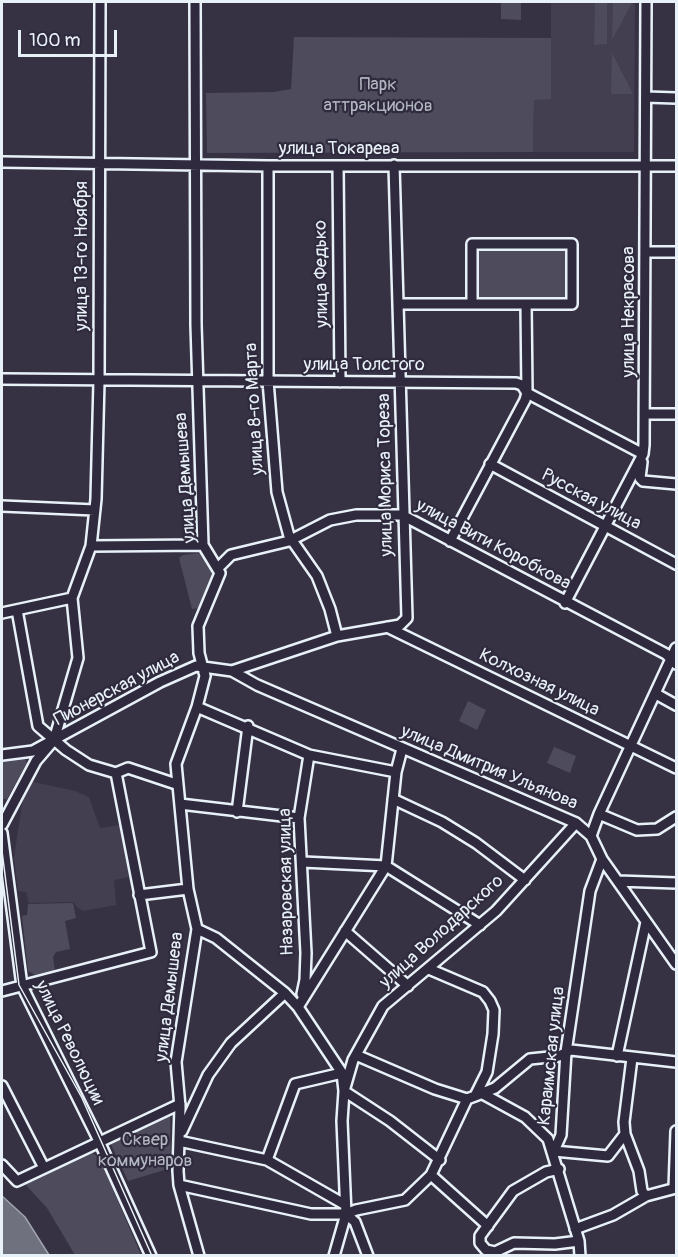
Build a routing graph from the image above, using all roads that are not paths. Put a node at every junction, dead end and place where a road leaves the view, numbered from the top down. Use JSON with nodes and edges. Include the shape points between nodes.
{"nodes":[{"id":1,"x":100,"y":2,"type":"edge"},
{"id":2,"x":195,"y":2,"type":"edge"},
{"id":3,"x":646,"y":2,"type":"edge"},
{"id":4,"x":646,"y":97,"type":"junction"},
{"id":5,"x":676,"y":98,"type":"edge"},
{"id":6,"x":2,"y":162,"type":"edge"},
{"id":7,"x":98,"y":164,"type":"junction"},
{"id":8,"x":195,"y":165,"type":"junction"},
{"id":9,"x":338,"y":165,"type":"junction"},
{"id":10,"x":394,"y":165,"type":"junction"},
{"id":11,"x":268,"y":166,"type":"junction"},
{"id":12,"x":646,"y":166,"type":"junction"},
{"id":13,"x":676,"y":166,"type":"edge"},
{"id":14,"x":646,"y":252,"type":"junction"},
{"id":15,"x":676,"y":252,"type":"edge"},
{"id":16,"x":472,"y":303,"type":"junction"},
{"id":17,"x":399,"y":304,"type":"junction"},
{"id":18,"x":526,"y":304,"type":"junction"},
{"id":19,"x":2,"y":379,"type":"edge"},
{"id":20,"x":99,"y":381,"type":"junction"},
{"id":21,"x":197,"y":381,"type":"junction"},
{"id":22,"x":268,"y":381,"type":"junction"},
{"id":23,"x":401,"y":381,"type":"junction"},
{"id":24,"x":340,"y":382,"type":"junction"},
{"id":25,"x":527,"y":393,"type":"junction"},
{"id":26,"x":645,"y":414,"type":"junction"},
{"id":27,"x":676,"y":414,"type":"edge"},
{"id":28,"x":643,"y":454,"type":"junction"},
{"id":29,"x":490,"y":464,"type":"junction"},
{"id":30,"x":676,"y":484,"type":"edge"},
{"id":31,"x":2,"y":506,"type":"edge"},
{"id":32,"x":95,"y":510,"type":"junction"},
{"id":33,"x":402,"y":515,"type":"junction"},
{"id":34,"x":605,"y":526,"type":"junction"},
{"id":35,"x":292,"y":539,"type":"junction"},
{"id":36,"x":450,"y":541,"type":"junction"},
{"id":37,"x":203,"y":545,"type":"junction"},
{"id":38,"x":91,"y":546,"type":"junction"},
{"id":39,"x":676,"y":564,"type":"edge"},
{"id":40,"x":219,"y":567,"type":"junction"},
{"id":41,"x":72,"y":598,"type":"junction"},
{"id":42,"x":565,"y":603,"type":"junction"},
{"id":43,"x":17,"y":609,"type":"junction"},
{"id":44,"x":2,"y":613,"type":"edge"},
{"id":45,"x":387,"y":627,"type":"junction"},
{"id":46,"x":337,"y":636,"type":"junction"},
{"id":47,"x":676,"y":648,"type":"edge"},
{"id":48,"x":261,"y":661,"type":"junction"},
{"id":49,"x":674,"y":662,"type":"edge"},
{"id":50,"x":202,"y":666,"type":"junction"},
{"id":51,"x":232,"y":671,"type":"junction"},
{"id":52,"x":257,"y":685,"type":"junction"},
{"id":53,"x":656,"y":694,"type":"junction"},
{"id":54,"x":676,"y":705,"type":"edge"},
{"id":55,"x":197,"y":707,"type":"junction"},
{"id":56,"x":248,"y":726,"type":"junction"},
{"id":57,"x":54,"y":740,"type":"junction"},
{"id":58,"x":632,"y":747,"type":"junction"},
{"id":59,"x":402,"y":749,"type":"junction"},
{"id":60,"x":2,"y":755,"type":"edge"},
{"id":61,"x":309,"y":755,"type":"junction"},
{"id":62,"x":34,"y":756,"type":"junction"},
{"id":63,"x":676,"y":768,"type":"edge"},
{"id":64,"x":396,"y":772,"type":"junction"},
{"id":65,"x":116,"y":773,"type":"junction"},
{"id":66,"x":176,"y":784,"type":"junction"},
{"id":67,"x":393,"y":799,"type":"junction"},
{"id":68,"x":180,"y":804,"type":"junction"},
{"id":69,"x":237,"y":812,"type":"junction"},
{"id":70,"x":599,"y":814,"type":"junction"},
{"id":71,"x":299,"y":818,"type":"junction"},
{"id":72,"x":676,"y":818,"type":"edge"},
{"id":73,"x":576,"y":823,"type":"junction"},
{"id":74,"x":2,"y":825,"type":"edge"},
{"id":75,"x":2,"y":832,"type":"edge"},
{"id":76,"x":591,"y":836,"type":"junction"},
{"id":77,"x":602,"y":859,"type":"junction"},
{"id":78,"x":303,"y":862,"type":"junction"},
{"id":79,"x":386,"y":866,"type":"junction"},
{"id":80,"x":525,"y":880,"type":"junction"},
{"id":81,"x":618,"y":881,"type":"junction"},
{"id":82,"x":676,"y":883,"type":"edge"},
{"id":83,"x":188,"y":889,"type":"junction"},
{"id":84,"x":139,"y":895,"type":"junction"},
{"id":85,"x":646,"y":922,"type":"junction"},
{"id":86,"x":480,"y":925,"type":"junction"},
{"id":87,"x":197,"y":929,"type":"junction"},
{"id":88,"x":345,"y":931,"type":"junction"},
{"id":89,"x":676,"y":964,"type":"edge"},
{"id":90,"x":429,"y":969,"type":"junction"},
{"id":91,"x":22,"y":986,"type":"junction"},
{"id":92,"x":408,"y":986,"type":"junction"},
{"id":93,"x":2,"y":991,"type":"edge"},
{"id":94,"x":285,"y":993,"type":"junction"},
{"id":95,"x":298,"y":1007,"type":"junction"},
{"id":96,"x":566,"y":1052,"type":"junction"},
{"id":97,"x":356,"y":1055,"type":"junction"},
{"id":98,"x":617,"y":1056,"type":"junction"},
{"id":99,"x":632,"y":1058,"type":"junction"},
{"id":100,"x":676,"y":1062,"type":"edge"},
{"id":101,"x":342,"y":1073,"type":"junction"},
{"id":102,"x":2,"y":1086,"type":"edge"},
{"id":103,"x":344,"y":1091,"type":"junction"},
{"id":104,"x":475,"y":1097,"type":"junction"},
{"id":105,"x":179,"y":1101,"type":"junction"},
{"id":106,"x":195,"y":1101,"type":"junction"},
{"id":107,"x":676,"y":1131,"type":"edge"},
{"id":108,"x":625,"y":1134,"type":"junction"},
{"id":109,"x":179,"y":1140,"type":"junction"},
{"id":110,"x":99,"y":1141,"type":"junction"},
{"id":111,"x":554,"y":1151,"type":"junction"},
{"id":112,"x":267,"y":1160,"type":"junction"},
{"id":113,"x":440,"y":1160,"type":"junction"},
{"id":114,"x":2,"y":1165,"type":"edge"},
{"id":115,"x":44,"y":1168,"type":"junction"},
{"id":116,"x":559,"y":1169,"type":"junction"},
{"id":117,"x":431,"y":1175,"type":"junction"},
{"id":118,"x":179,"y":1185,"type":"junction"},
{"id":119,"x":675,"y":1188,"type":"edge"},
{"id":120,"x":646,"y":1196,"type":"junction"},
{"id":121,"x":345,"y":1209,"type":"junction"},
{"id":122,"x":488,"y":1226,"type":"junction"},
{"id":123,"x":575,"y":1229,"type":"junction"},
{"id":124,"x":579,"y":1241,"type":"junction"},
{"id":125,"x":483,"y":1253,"type":"edge"},
{"id":126,"x":151,"y":1256,"type":"edge"},
{"id":127,"x":199,"y":1256,"type":"edge"},
{"id":128,"x":334,"y":1256,"type":"edge"},
{"id":129,"x":368,"y":1256,"type":"edge"},
{"id":130,"x":580,"y":1256,"type":"edge"}],
"edges":[{"from":1,"to":7,"type":"street","name":"улица 13-го Ноября"},
{"from":2,"to":8,"type":"street","name":"улица Демышева"},
{"from":3,"to":4,"type":"street","name":"улица Некрасова"},
{"from":4,"to":5,"type":"street"},
{"from":4,"to":12,"type":"street","name":"улица Некрасова"},
{"from":6,"to":7,"type":"street","name":"улица Токарева"},
{"from":7,"to":8,"type":"street","name":"улица Токарева"},
{"from":7,"to":20,"type":"street","name":"улица 13-го Ноября"},
{"from":8,"to":11,"type":"street","name":"улица Токарева"},
{"from":8,"to":21,"type":"street","name":"улица Демышева"},
{"from":9,"to":10,"type":"street","name":"улица Токарева"},
{"from":9,"to":11,"type":"street","name":"улица Токарева"},
{"from":9,"to":24,"type":"street","name":"улица Федько"},
{"from":10,"to":12,"type":"street","name":"улица Токарева"},
{"from":10,"to":17,"type":"street","name":"улица Мориса Тореза"},
{"from":11,"to":22,"type":"street","name":"улица 8-го Марта"},
{"from":12,"to":13,"type":"street","name":"улица Токарева"},
{"from":12,"to":14,"type":"street","name":"улица Некрасова"},
{"from":14,"to":15,"type":"street"},
{"from":14,"to":26,"type":"street","name":"улица Некрасова"},
{"from":16,"to":17,"type":"street"},
{"from":16,"to":18,"type":"street"},
{"from":16,"to":18,"type":"street","via":[[472,244],[572,244],[572,304]]},
{"from":17,"to":23,"type":"street","name":"улица Мориса Тореза"},
{"from":18,"to":25,"type":"street"},
{"from":19,"to":20,"type":"street","name":"улица Толстого"},
{"from":20,"to":21,"type":"street","name":"улица Толстого"},
{"from":20,"to":32,"type":"street","name":"улица 13-го Ноября"},
{"from":21,"to":22,"type":"street","name":"улица Толстого"},
{"from":21,"to":37,"type":"street","name":"улица Демышева"},
{"from":22,"to":24,"type":"street","name":"улица Толстого"},
{"from":22,"to":35,"type":"street","name":"улица 8-го Марта","via":[[277,492]]},
{"from":23,"to":24,"type":"street","name":"улица Толстого"},
{"from":23,"to":25,"type":"street","name":"улица Толстого","via":[[516,383],[522,384]]},
{"from":23,"to":33,"type":"street","name":"улица Мориса Тореза"},
{"from":25,"to":28,"type":"street","name":"улица Толстого"},
{"from":25,"to":29,"type":"street"},
{"from":26,"to":27,"type":"street"},
{"from":26,"to":28,"type":"street","name":"улица Некрасова"},
{"from":28,"to":30,"type":"street","via":[[643,481]]},
{"from":28,"to":34,"type":"street","name":"улица Некрасова"},
{"from":29,"to":34,"type":"street","name":"Русская улица"},
{"from":29,"to":36,"type":"street"},
{"from":31,"to":32,"type":"street"},
{"from":32,"to":38,"type":"street","name":"улица 13-го Ноября"},
{"from":33,"to":35,"type":"street","name":"улица Вити Коробкова","via":[[356,515],[330,520]]},
{"from":33,"to":36,"type":"street","name":"улица Вити Коробкова"},
{"from":33,"to":45,"type":"street","name":"улица Мориса Тореза","via":[[407,618]]},
{"from":34,"to":39,"type":"street","name":"Русская улица"},
{"from":34,"to":42,"type":"street","name":"улица Некрасова"},
{"from":35,"to":40,"type":"street","name":"улица Вити Коробкова","via":[[231,555]]},
{"from":35,"to":46,"type":"street","name":"улица 8-го Марта","via":[[317,576]]},
{"from":36,"to":42,"type":"street","name":"улица Вити Коробкова"},
{"from":37,"to":38,"type":"street"},
{"from":37,"to":40,"type":"street","name":"улица Демышева"},
{"from":38,"to":41,"type":"street"},
{"from":40,"to":50,"type":"street","name":"улица Демышева","via":[[220,578],[198,626]]},
{"from":41,"to":43,"type":"street"},
{"from":41,"to":57,"type":"street","via":[[78,658]]},
{"from":42,"to":49,"type":"street","name":"улица Вити Коробкова","via":[[666,654]]},
{"from":43,"to":44,"type":"street"},
{"from":43,"to":57,"type":"street","via":[[38,726]]},
{"from":45,"to":46,"type":"street","name":"Пионерская улица"},
{"from":45,"to":58,"type":"street","name":"Колхозная улица"},
{"from":46,"to":48,"type":"street","name":"Пионерская улица"},
{"from":47,"to":49,"type":"street"},
{"from":48,"to":51,"type":"street","name":"Пионерская улица"},
{"from":48,"to":52,"type":"street","via":[[252,673]]},
{"from":49,"to":53,"type":"street"},
{"from":50,"to":51,"type":"street","name":"Пионерская улица"},
{"from":50,"to":55,"type":"street","name":"улица Демышева","via":[[205,676]]},
{"from":50,"to":57,"type":"street","name":"Пионерская улица","via":[[160,682]]},
{"from":51,"to":52,"type":"street","name":"улица Дмитрия Ульянова"},
{"from":52,"to":59,"type":"street","name":"улица Дмитрия Ульянова"},
{"from":53,"to":54,"type":"street"},
{"from":53,"to":58,"type":"street"},
{"from":55,"to":56,"type":"street"},
{"from":55,"to":66,"type":"street","name":"улица Демышева","via":[[178,752]]},
{"from":56,"to":61,"type":"street"},
{"from":56,"to":69,"type":"street"},
{"from":57,"to":62,"type":"street"},
{"from":57,"to":65,"type":"street","via":[[89,765]]},
{"from":58,"to":63,"type":"street","name":"Колхозная улица"},
{"from":58,"to":70,"type":"street"},
{"from":59,"to":64,"type":"street"},
{"from":59,"to":73,"type":"street","name":"улица Дмитрия Ульянова"},
{"from":60,"to":62,"type":"street"},
{"from":61,"to":64,"type":"street"},
{"from":61,"to":71,"type":"street","name":"Назаровская улица"},
{"from":62,"to":74,"type":"street"},
{"from":64,"to":67,"type":"street"},
{"from":65,"to":66,"type":"street","via":[[128,768]]},
{"from":65,"to":84,"type":"street"},
{"from":66,"to":68,"type":"street","name":"улица Демышева"},
{"from":67,"to":79,"type":"street"},
{"from":67,"to":80,"type":"street","via":[[468,837]]},
{"from":68,"to":69,"type":"street"},
{"from":68,"to":83,"type":"street","name":"улица Демышева"},
{"from":69,"to":71,"type":"street"},
{"from":70,"to":72,"type":"street","via":[[637,830],[657,829]]},
{"from":70,"to":76,"type":"street"},
{"from":71,"to":78,"type":"street","name":"Назаровская улица"},
{"from":73,"to":76,"type":"street","name":"улица Дмитрия Ульянова"},
{"from":73,"to":80,"type":"street","name":"улица Володарского"},
{"from":75,"to":91,"type":"street","name":"улица Революции"},
{"from":76,"to":77,"type":"street","name":"улица Дмитрия Ульянова"},
{"from":77,"to":81,"type":"street","name":"улица Дмитрия Ульянова"},
{"from":77,"to":96,"type":"street","name":"Караимская улица","via":[[590,891]]},
{"from":78,"to":79,"type":"street"},
{"from":78,"to":95,"type":"street","name":"Назаровская улица","via":[[305,980]]},
{"from":79,"to":86,"type":"street"},
{"from":79,"to":88,"type":"street"},
{"from":80,"to":86,"type":"street","name":"улица Володарского"},
{"from":81,"to":82,"type":"street"},
{"from":81,"to":85,"type":"street","name":"улица Дмитрия Ульянова"},
{"from":83,"to":84,"type":"street"},
{"from":83,"to":87,"type":"street","name":"улица Демышева"},
{"from":84,"to":91,"type":"street","via":[[151,952]]},
{"from":85,"to":89,"type":"street","name":"улица Дмитрия Ульянова"},
{"from":85,"to":98,"type":"street"},
{"from":86,"to":90,"type":"street","name":"улица Володарского"},
{"from":87,"to":94,"type":"street","via":[[216,938]]},
{"from":87,"to":105,"type":"street","name":"улица Демышева","via":[[176,1062]]},
{"from":88,"to":92,"type":"street"},
{"from":88,"to":95,"type":"street"},
{"from":90,"to":92,"type":"street","name":"улица Володарского"},
{"from":90,"to":104,"type":"street","via":[[483,992],[494,1010],[491,1060]]},
{"from":91,"to":93,"type":"street"},
{"from":91,"to":110,"type":"street","name":"улица Революции"},
{"from":92,"to":97,"type":"street","name":"улица Володарского","via":[[383,1006]]},
{"from":94,"to":95,"type":"street"},
{"from":94,"to":106,"type":"street","via":[[231,1043]]},
{"from":95,"to":101,"type":"street"},
{"from":96,"to":98,"type":"street"},
{"from":96,"to":104,"type":"street","via":[[530,1059],[495,1088]]},
{"from":96,"to":111,"type":"street","name":"Караимская улица","via":[[561,1135]]},
{"from":97,"to":103,"type":"street","name":"улица Володарского"},
{"from":97,"to":104,"type":"street","via":[[435,1089]]},
{"from":98,"to":99,"type":"street"},
{"from":99,"to":100,"type":"street"},
{"from":99,"to":108,"type":"street"},
{"from":101,"to":103,"type":"street"},
{"from":101,"to":112,"type":"street","via":[[294,1084]]},
{"from":102,"to":115,"type":"street"},
{"from":103,"to":113,"type":"street"},
{"from":103,"to":121,"type":"street","name":"улица Володарского"},
{"from":104,"to":111,"type":"street","via":[[536,1125]]},
{"from":104,"to":113,"type":"street"},
{"from":105,"to":106,"type":"street"},
{"from":105,"to":109,"type":"street","name":"улица Демышева"},
{"from":105,"to":110,"type":"street"},
{"from":106,"to":109,"type":"street"},
{"from":107,"to":119,"type":"street"},
{"from":108,"to":111,"type":"street","via":[[608,1156]]},
{"from":108,"to":120,"type":"street"},
{"from":109,"to":112,"type":"street"},
{"from":109,"to":118,"type":"street","name":"улица Демышева"},
{"from":110,"to":115,"type":"street"},
{"from":110,"to":126,"type":"street","name":"улица Революции"},
{"from":111,"to":116,"type":"street","name":"Караимская улица"},
{"from":112,"to":121,"type":"street"},
{"from":113,"to":117,"type":"street"},
{"from":114,"to":115,"type":"street","via":[[17,1181]]},
{"from":116,"to":122,"type":"street","via":[[515,1189]]},
{"from":116,"to":123,"type":"street","name":"Караимская улица"},
{"from":117,"to":121,"type":"street","via":[[405,1200]]},
{"from":117,"to":122,"type":"street"},
{"from":118,"to":121,"type":"street","via":[[311,1214]]},
{"from":118,"to":127,"type":"street","name":"улица Демышева"},
{"from":119,"to":120,"type":"street"},
{"from":120,"to":123,"type":"street","via":[[613,1215]]},
{"from":121,"to":128,"type":"street","name":"улица Володарского"},
{"from":121,"to":129,"type":"street","via":[[355,1222]]},
{"from":122,"to":125,"type":"street","via":[[480,1236]]},
{"from":123,"to":124,"type":"street","name":"Караимская улица"},
{"from":124,"to":125,"type":"street","via":[[514,1243]]},
{"from":124,"to":130,"type":"street","name":"Караимская улица"}]}
